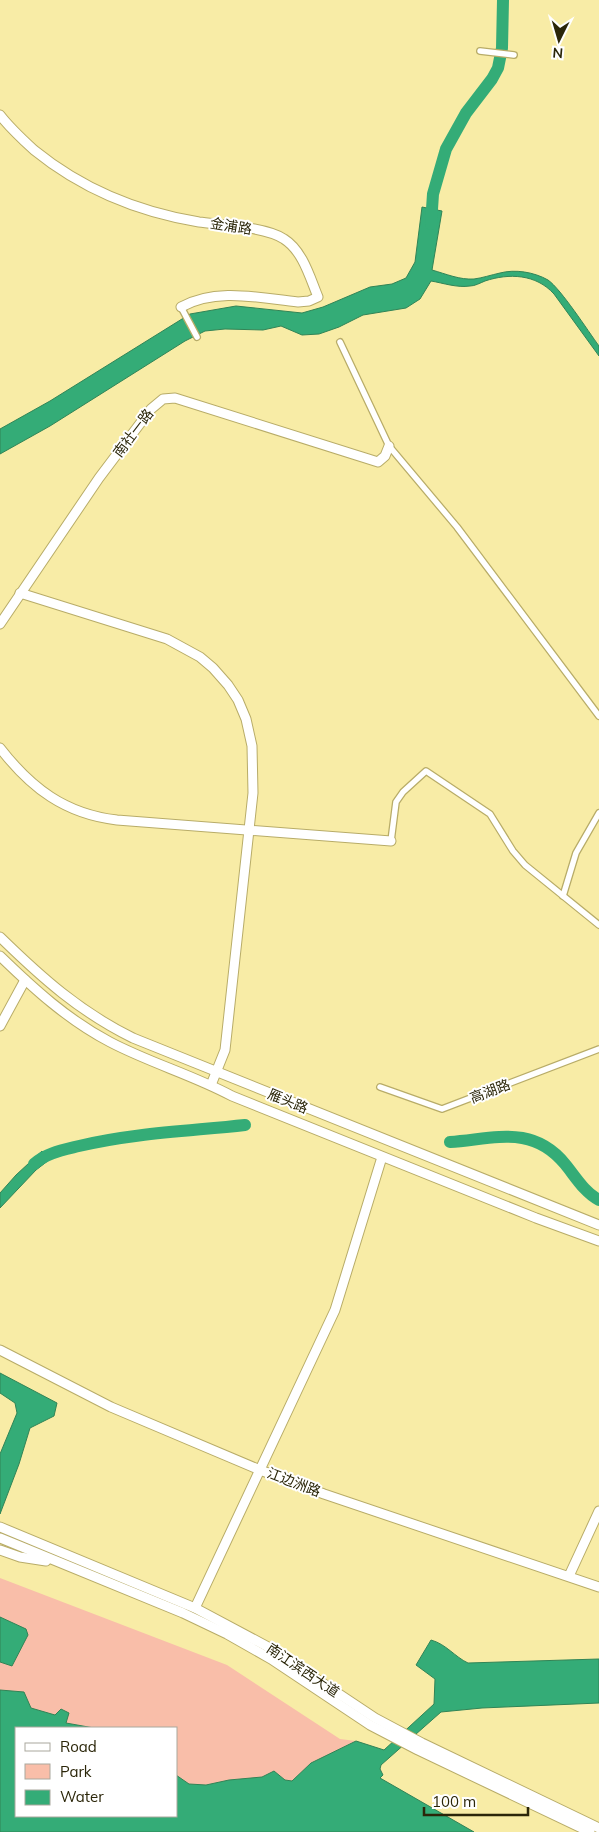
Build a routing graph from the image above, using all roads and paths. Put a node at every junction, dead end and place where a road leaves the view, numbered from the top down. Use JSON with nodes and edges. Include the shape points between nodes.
{"nodes":[{"id":1,"x":480,"y":51,"type":"dead end"},
{"id":2,"x":512,"y":55,"type":"dead end"},
{"id":3,"x":0,"y":114,"type":"edge"},
{"id":4,"x":182,"y":309,"type":"joint"},
{"id":5,"x":197,"y":336,"type":"dead end"},
{"id":6,"x":340,"y":342,"type":"dead end"},
{"id":7,"x":389,"y":446,"type":"junction"},
{"id":8,"x":20,"y":593,"type":"junction"},
{"id":9,"x":0,"y":624,"type":"edge"},
{"id":10,"x":599,"y":716,"type":"edge"},
{"id":11,"x":0,"y":748,"type":"edge"},
{"id":12,"x":599,"y":813,"type":"edge"},
{"id":13,"x":249,"y":830,"type":"junction"},
{"id":14,"x":391,"y":841,"type":"joint"},
{"id":15,"x":563,"y":896,"type":"junction"},
{"id":16,"x":599,"y":925,"type":"edge"},
{"id":17,"x":0,"y":937,"type":"edge"},
{"id":18,"x":0,"y":956,"type":"edge"},
{"id":19,"x":25,"y":980,"type":"junction"},
{"id":20,"x":0,"y":1026,"type":"edge"},
{"id":21,"x":599,"y":1049,"type":"edge"},
{"id":22,"x":216,"y":1072,"type":"junction"},
{"id":23,"x":211,"y":1085,"type":"junction"},
{"id":24,"x":380,"y":1087,"type":"dead end"},
{"id":25,"x":382,"y":1156,"type":"junction"},
{"id":26,"x":599,"y":1225,"type":"edge"},
{"id":27,"x":599,"y":1241,"type":"edge"},
{"id":28,"x":0,"y":1350,"type":"edge"},
{"id":29,"x":260,"y":1470,"type":"junction"},
{"id":30,"x":599,"y":1511,"type":"edge"},
{"id":31,"x":0,"y":1527,"type":"edge"},
{"id":32,"x":0,"y":1538,"type":"edge"},
{"id":33,"x":0,"y":1550,"type":"edge"},
{"id":34,"x":56,"y":1562,"type":"junction"},
{"id":35,"x":569,"y":1576,"type":"junction"},
{"id":36,"x":599,"y":1587,"type":"edge"},
{"id":37,"x":195,"y":1608,"type":"junction"},
{"id":38,"x":373,"y":1721,"type":"junction"},
{"id":39,"x":420,"y":1746,"type":"junction"},
{"id":40,"x":599,"y":1828,"type":"edge"},
{"id":41,"x":590,"y":1832,"type":"edge"}],
"edges":[{"from":1,"to":2,"type":"street"},
{"from":3,"to":4,"type":"street","name":"金浦路","via":[[18,136],[46,160],[102,194],[170,217],[262,231],[283,238],[301,258],[318,297],[298,302],[225,294],[191,302]]},
{"from":4,"to":5,"type":"street"},
{"from":6,"to":7,"type":"street"},
{"from":7,"to":8,"type":"street","name":"南社一路","via":[[378,462],[172,398],[163,398],[99,478]]},
{"from":7,"to":10,"type":"street","via":[[457,527]]},
{"from":8,"to":9,"type":"street","name":"南社一路"},
{"from":8,"to":13,"type":"street","via":[[167,639],[194,653],[218,673],[238,700],[251,738],[253,783]]},
{"from":11,"to":13,"type":"street","via":[[34,785],[82,812],[117,820]]},
{"from":12,"to":15,"type":"street","via":[[576,853]]},
{"from":13,"to":14,"type":"street"},
{"from":13,"to":22,"type":"street","via":[[225,1050]]},
{"from":14,"to":15,"type":"street","via":[[396,802],[426,771],[490,814],[521,861]]},
{"from":15,"to":16,"type":"street"},
{"from":17,"to":22,"type":"street","name":"雁头路","via":[[57,990],[99,1020],[133,1038]]},
{"from":18,"to":19,"type":"street","name":"雁头路"},
{"from":19,"to":20,"type":"street"},
{"from":19,"to":23,"type":"street","name":"雁头路","via":[[58,1009],[112,1043]]},
{"from":21,"to":24,"type":"street","name":"高湖路","via":[[442,1109]]},
{"from":22,"to":23,"type":"street"},
{"from":22,"to":26,"type":"street","name":"雁头路"},
{"from":23,"to":25,"type":"street","name":"雁头路"},
{"from":25,"to":27,"type":"street","name":"雁头路"},
{"from":25,"to":29,"type":"street","via":[[335,1310]]},
{"from":28,"to":29,"type":"street","name":"江边洲路","via":[[111,1407]]},
{"from":29,"to":35,"type":"street","name":"江边洲路"},
{"from":29,"to":37,"type":"street"},
{"from":30,"to":35,"type":"street"},
{"from":31,"to":37,"type":"street","name":"南江滨西大道"},
{"from":32,"to":34,"type":"street","name":"南江滨西大道"},
{"from":33,"to":34,"type":"street","via":[[20,1557]]},
{"from":34,"to":38,"type":"street","name":"南江滨西大道","via":[[227,1634]]},
{"from":35,"to":36,"type":"street","name":"江边洲路"},
{"from":37,"to":38,"type":"street","name":"南江滨西大道","via":[[270,1648]]},
{"from":38,"to":39,"type":"street","name":"南江滨西大道"},
{"from":39,"to":40,"type":"street","name":"南江滨西大道"},
{"from":39,"to":41,"type":"street","name":"南江滨西大道"}]}
